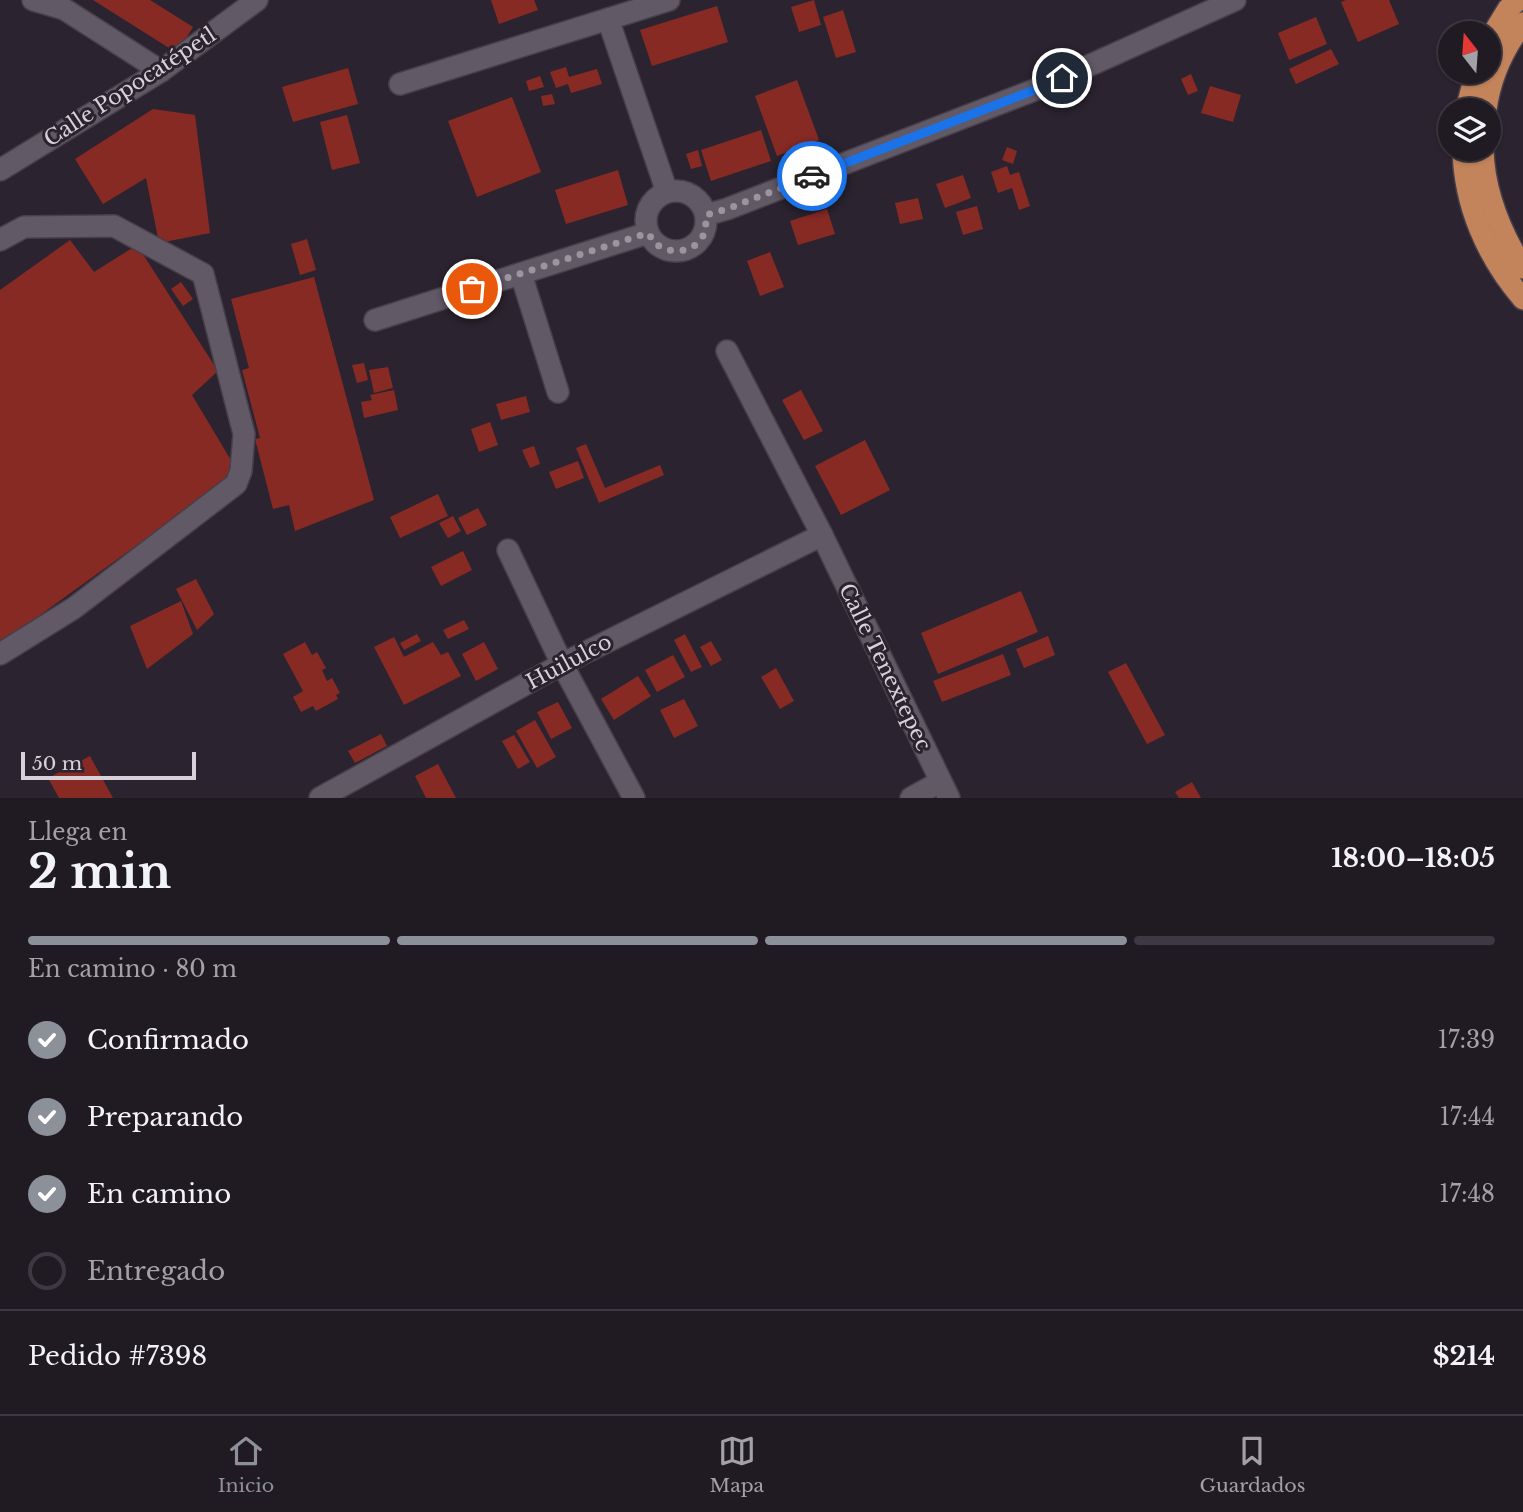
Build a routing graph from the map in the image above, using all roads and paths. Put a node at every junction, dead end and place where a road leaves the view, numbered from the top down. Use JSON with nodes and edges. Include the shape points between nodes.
{"nodes":[{"id":1,"x":33,"y":0,"type":"edge"},
{"id":2,"x":257,"y":0,"type":"edge"},
{"id":3,"x":669,"y":0,"type":"edge"},
{"id":4,"x":1235,"y":0,"type":"edge"},
{"id":5,"x":1518,"y":0,"type":"edge"},
{"id":6,"x":66,"y":4,"type":"edge"},
{"id":7,"x":608,"y":19,"type":"junction"},
{"id":8,"x":1501,"y":21,"type":"edge"},
{"id":9,"x":1523,"y":23,"type":"edge"},
{"id":10,"x":161,"y":71,"type":"junction"},
{"id":11,"x":400,"y":84,"type":"dead end"},
{"id":12,"x":1489,"y":98,"type":"edge"},
{"id":13,"x":1464,"y":161,"type":"edge"},
{"id":14,"x":1484,"y":161,"type":"edge"},
{"id":15,"x":0,"y":170,"type":"edge"},
{"id":16,"x":667,"y":192,"type":"junction"},
{"id":17,"x":706,"y":215,"type":"junction"},
{"id":18,"x":648,"y":233,"type":"junction"},
{"id":19,"x":0,"y":240,"type":"edge"},
{"id":20,"x":1523,"y":268,"type":"edge"},
{"id":21,"x":521,"y":274,"type":"junction"},
{"id":22,"x":1523,"y":299,"type":"edge"},
{"id":23,"x":375,"y":320,"type":"dead end"},
{"id":24,"x":727,"y":351,"type":"dead end"},
{"id":25,"x":558,"y":392,"type":"dead end"},
{"id":26,"x":822,"y":535,"type":"junction"},
{"id":27,"x":508,"y":550,"type":"dead end"},
{"id":28,"x":0,"y":654,"type":"edge"},
{"id":29,"x":562,"y":664,"type":"junction"},
{"id":30,"x":944,"y":790,"type":"edge"},
{"id":31,"x":320,"y":798,"type":"edge"},
{"id":32,"x":634,"y":798,"type":"edge"},
{"id":33,"x":911,"y":798,"type":"edge"}],
"edges":[{"from":1,"to":6,"type":"street"},
{"from":2,"to":10,"type":"street","name":"Calle Popocatépetl"},
{"from":3,"to":7,"type":"street"},
{"from":4,"to":17,"type":"street","via":[[1037,89]]},
{"from":5,"to":8,"type":"highway"},
{"from":6,"to":10,"type":"street"},
{"from":7,"to":11,"type":"street"},
{"from":7,"to":16,"type":"street"},
{"from":9,"to":12,"type":"highway","via":[[1504,54]]},
{"from":10,"to":15,"type":"street","name":"Calle Popocatépetl"},
{"from":13,"to":22,"type":"highway","via":[[1479,228]]},
{"from":14,"to":20,"type":"highway","via":[[1492,204]]},
{"from":16,"to":17,"type":"street","via":[[692,195]]},
{"from":16,"to":18,"type":"street","via":[[649,209]]},
{"from":17,"to":18,"type":"street","via":[[706,228],[692,247],[667,250]]},
{"from":18,"to":21,"type":"street"},
{"from":19,"to":28,"type":"street","via":[[24,227],[114,226],[203,274],[244,434],[236,484],[74,608]]},
{"from":21,"to":23,"type":"street"},
{"from":21,"to":25,"type":"street"},
{"from":24,"to":26,"type":"street","name":"Calle Tenextepec"},
{"from":26,"to":29,"type":"street","name":"Huilulco"},
{"from":26,"to":30,"type":"street","name":"Calle Tenextepec"},
{"from":27,"to":29,"type":"street"},
{"from":29,"to":31,"type":"street","name":"Huilulco"},
{"from":29,"to":32,"type":"street"},
{"from":30,"to":33,"type":"street"}]}
